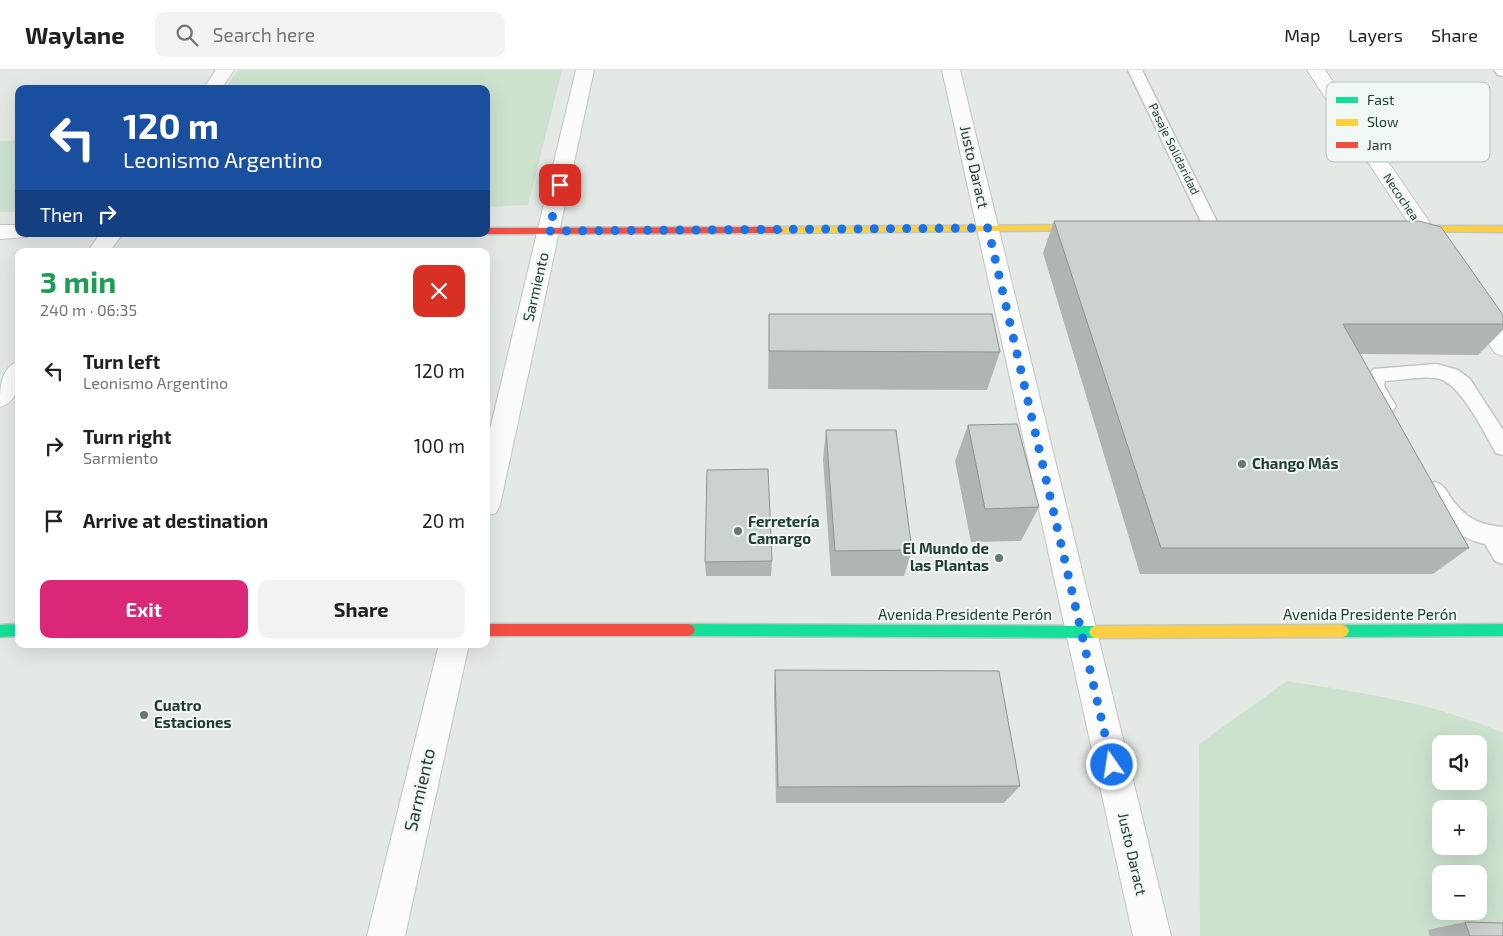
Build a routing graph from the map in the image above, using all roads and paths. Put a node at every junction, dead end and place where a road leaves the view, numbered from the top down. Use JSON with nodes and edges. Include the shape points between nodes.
{"nodes":[{"id":1,"x":225,"y":70,"type":"edge"},
{"id":2,"x":585,"y":70,"type":"edge"},
{"id":3,"x":951,"y":70,"type":"edge"},
{"id":4,"x":1135,"y":70,"type":"edge"},
{"id":5,"x":1316,"y":70,"type":"edge"},
{"id":6,"x":215,"y":85,"type":"edge"},
{"id":7,"x":1326,"y":85,"type":"edge"},
{"id":8,"x":1377,"y":162,"type":"edge"},
{"id":9,"x":988,"y":228,"type":"junction"},
{"id":10,"x":1105,"y":228,"type":"edge"},
{"id":11,"x":1212,"y":228,"type":"edge"},
{"id":12,"x":1394,"y":229,"type":"edge"},
{"id":13,"x":1422,"y":229,"type":"junction"},
{"id":14,"x":1503,"y":229,"type":"edge"},
{"id":15,"x":490,"y":231,"type":"edge"},
{"id":16,"x":549,"y":231,"type":"junction"},
{"id":17,"x":0,"y":232,"type":"edge"},
{"id":18,"x":15,"y":232,"type":"edge"},
{"id":19,"x":109,"y":237,"type":"edge"},
{"id":20,"x":101,"y":248,"type":"edge"},
{"id":21,"x":1449,"y":268,"type":"edge"},
{"id":22,"x":1465,"y":292,"type":"edge"},
{"id":23,"x":1503,"y":347,"type":"edge"},
{"id":24,"x":15,"y":376,"type":"edge"},
{"id":25,"x":0,"y":397,"type":"edge"},
{"id":26,"x":1394,"y":420,"type":"edge"},
{"id":27,"x":1503,"y":447,"type":"edge"},
{"id":28,"x":1428,"y":478,"type":"edge"},
{"id":29,"x":490,"y":488,"type":"edge"},
{"id":30,"x":1499,"y":542,"type":"edge"},
{"id":31,"x":0,"y":630,"type":"edge"},
{"id":32,"x":15,"y":630,"type":"edge"},
{"id":33,"x":490,"y":630,"type":"edge"},
{"id":34,"x":1503,"y":630,"type":"edge"},
{"id":35,"x":1080,"y":632,"type":"junction"},
{"id":36,"x":453,"y":648,"type":"edge"},
{"id":37,"x":386,"y":936,"type":"edge"},
{"id":38,"x":1152,"y":936,"type":"edge"}],
"edges":[{"from":1,"to":6,"type":"street"},
{"from":2,"to":16,"type":"street","name":"Sarmiento"},
{"from":3,"to":9,"type":"street","name":"Justo Daract"},
{"from":4,"to":11,"type":"lane","name":"Pasaje Solidaridad"},
{"from":5,"to":7,"type":"street","name":"Necochea"},
{"from":8,"to":13,"type":"street","name":"Necochea"},
{"from":9,"to":10,"type":"street"},
{"from":9,"to":16,"type":"street"},
{"from":9,"to":35,"type":"street","name":"Justo Daract"},
{"from":12,"to":13,"type":"street"},
{"from":13,"to":14,"type":"street"},
{"from":13,"to":21,"type":"street","name":"Necochea"},
{"from":15,"to":16,"type":"street"},
{"from":16,"to":29,"type":"street","name":"Sarmiento"},
{"from":17,"to":18,"type":"street"},
{"from":19,"to":20,"type":"street"},
{"from":22,"to":23,"type":"street"},
{"from":24,"to":25,"type":"street"},
{"from":26,"to":27,"type":"lane","via":[[1374,386],[1376,377],[1388,372],[1444,372],[1463,384]]},
{"from":28,"to":30,"type":"lane","via":[[1447,511],[1459,524]]},
{"from":31,"to":32,"type":"street"},
{"from":33,"to":35,"type":"street","name":"Avenida Presidente Perón"},
{"from":34,"to":35,"type":"street","name":"Avenida Presidente Perón"},
{"from":35,"to":38,"type":"street","name":"Justo Daract"},
{"from":36,"to":37,"type":"street","name":"Sarmiento"}]}
